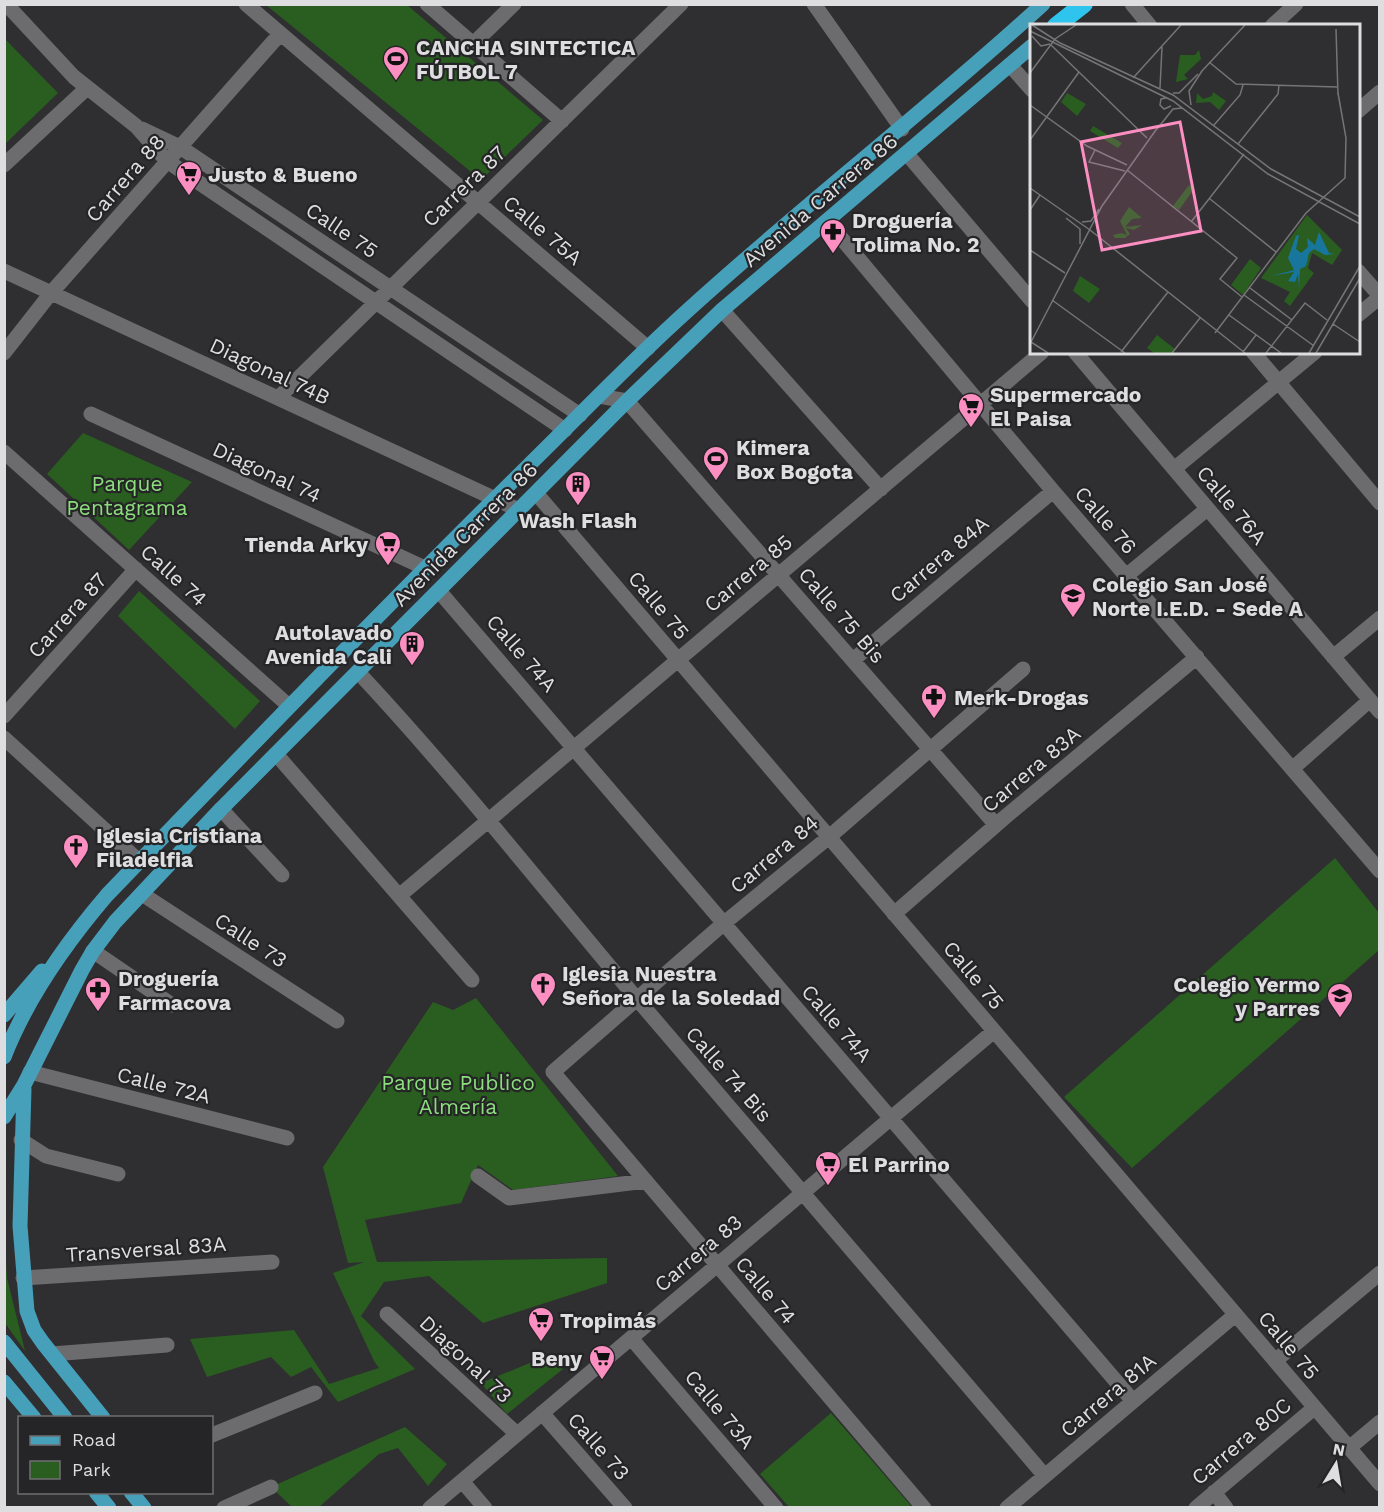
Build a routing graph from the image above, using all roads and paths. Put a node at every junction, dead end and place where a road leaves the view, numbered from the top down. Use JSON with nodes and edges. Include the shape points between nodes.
{"nodes":[{"id":1,"x":6,"y":4,"type":"edge"},
{"id":2,"x":246,"y":4,"type":"edge"},
{"id":3,"x":427,"y":4,"type":"edge"},
{"id":4,"x":514,"y":4,"type":"edge"},
{"id":5,"x":681,"y":4,"type":"edge"},
{"id":6,"x":814,"y":4,"type":"edge"},
{"id":7,"x":1043,"y":4,"type":"edge"},
{"id":8,"x":1077,"y":4,"type":"edge"},
{"id":9,"x":1084,"y":4,"type":"edge"},
{"id":10,"x":1132,"y":4,"type":"edge"},
{"id":11,"x":1296,"y":4,"type":"edge"},
{"id":12,"x":1057,"y":24,"type":"edge"},
{"id":13,"x":1058,"y":24,"type":"edge"},
{"id":14,"x":1148,"y":24,"type":"edge"},
{"id":15,"x":1274,"y":24,"type":"edge"},
{"id":16,"x":280,"y":34,"type":"junction"},
{"id":17,"x":473,"y":44,"type":"junction"},
{"id":18,"x":1030,"y":48,"type":"edge"},
{"id":19,"x":1010,"y":64,"type":"junction"},
{"id":20,"x":87,"y":88,"type":"junction"},
{"id":21,"x":1030,"y":88,"type":"edge"},
{"id":22,"x":1380,"y":92,"type":"edge"},
{"id":23,"x":1360,"y":110,"type":"edge"},
{"id":24,"x":562,"y":121,"type":"junction"},
{"id":25,"x":136,"y":126,"type":"junction"},
{"id":26,"x":902,"y":129,"type":"junction"},
{"id":27,"x":180,"y":147,"type":"junction"},
{"id":28,"x":907,"y":154,"type":"junction"},
{"id":29,"x":167,"y":161,"type":"junction"},
{"id":30,"x":4,"y":165,"type":"edge"},
{"id":31,"x":478,"y":203,"type":"junction"},
{"id":32,"x":827,"y":221,"type":"junction"},
{"id":33,"x":4,"y":271,"type":"edge"},
{"id":34,"x":1360,"y":272,"type":"edge"},
{"id":35,"x":390,"y":288,"type":"junction"},
{"id":36,"x":51,"y":293,"type":"junction"},
{"id":37,"x":1380,"y":296,"type":"edge"},
{"id":38,"x":1030,"y":299,"type":"edge"},
{"id":39,"x":376,"y":302,"type":"junction"},
{"id":40,"x":722,"y":310,"type":"junction"},
{"id":41,"x":1360,"y":314,"type":"edge"},
{"id":42,"x":648,"y":348,"type":"junction"},
{"id":43,"x":4,"y":353,"type":"edge"},
{"id":44,"x":1040,"y":354,"type":"edge"},
{"id":45,"x":1077,"y":354,"type":"edge"},
{"id":46,"x":1255,"y":354,"type":"edge"},
{"id":47,"x":1314,"y":354,"type":"edge"},
{"id":48,"x":1279,"y":384,"type":"junction"},
{"id":49,"x":599,"y":396,"type":"junction"},
{"id":50,"x":278,"y":398,"type":"junction"},
{"id":51,"x":627,"y":401,"type":"junction"},
{"id":52,"x":981,"y":404,"type":"junction"},
{"id":53,"x":91,"y":414,"type":"dead end"},
{"id":54,"x":580,"y":415,"type":"junction"},
{"id":55,"x":565,"y":430,"type":"junction"},
{"id":56,"x":4,"y":452,"type":"edge"},
{"id":57,"x":1174,"y":469,"type":"junction"},
{"id":58,"x":880,"y":489,"type":"junction"},
{"id":59,"x":1053,"y":491,"type":"junction"},
{"id":60,"x":536,"y":493,"type":"junction"},
{"id":61,"x":495,"y":499,"type":"junction"},
{"id":62,"x":1380,"y":503,"type":"edge"},
{"id":63,"x":1208,"y":509,"type":"junction"},
{"id":64,"x":519,"y":510,"type":"junction"},
{"id":65,"x":425,"y":568,"type":"junction"},
{"id":66,"x":136,"y":569,"type":"junction"},
{"id":67,"x":779,"y":575,"type":"junction"},
{"id":68,"x":1126,"y":576,"type":"junction"},
{"id":69,"x":439,"y":591,"type":"junction"},
{"id":70,"x":1380,"y":618,"type":"edge"},
{"id":71,"x":1197,"y":657,"type":"junction"},
{"id":72,"x":1333,"y":657,"type":"junction"},
{"id":73,"x":678,"y":660,"type":"junction"},
{"id":74,"x":853,"y":660,"type":"junction"},
{"id":75,"x":1023,"y":669,"type":"dead end"},
{"id":76,"x":358,"y":672,"type":"junction"},
{"id":77,"x":289,"y":706,"type":"junction"},
{"id":78,"x":1375,"y":706,"type":"edge"},
{"id":79,"x":4,"y":716,"type":"edge"},
{"id":80,"x":4,"y":738,"type":"edge"},
{"id":81,"x":575,"y":747,"type":"junction"},
{"id":82,"x":930,"y":748,"type":"junction"},
{"id":83,"x":276,"y":754,"type":"junction"},
{"id":84,"x":1292,"y":769,"type":"junction"},
{"id":85,"x":221,"y":809,"type":"junction"},
{"id":86,"x":489,"y":820,"type":"junction"},
{"id":87,"x":996,"y":825,"type":"junction"},
{"id":88,"x":829,"y":837,"type":"junction"},
{"id":89,"x":140,"y":862,"type":"junction"},
{"id":90,"x":1380,"y":871,"type":"edge"},
{"id":91,"x":282,"y":875,"type":"dead end"},
{"id":92,"x":142,"y":894,"type":"junction"},
{"id":93,"x":399,"y":896,"type":"junction"},
{"id":94,"x":894,"y":914,"type":"junction"},
{"id":95,"x":723,"y":924,"type":"junction"},
{"id":96,"x":81,"y":926,"type":"junction"},
{"id":97,"x":93,"y":951,"type":"junction"},
{"id":98,"x":472,"y":980,"type":"dead end"},
{"id":99,"x":637,"y":998,"type":"junction"},
{"id":100,"x":172,"y":1005,"type":"dead end"},
{"id":101,"x":4,"y":1015,"type":"edge"},
{"id":102,"x":337,"y":1021,"type":"dead end"},
{"id":103,"x":994,"y":1031,"type":"junction"},
{"id":104,"x":4,"y":1057,"type":"edge"},
{"id":105,"x":553,"y":1072,"type":"joint"},
{"id":106,"x":27,"y":1079,"type":"junction"},
{"id":107,"x":4,"y":1117,"type":"edge"},
{"id":108,"x":891,"y":1117,"type":"junction"},
{"id":109,"x":287,"y":1138,"type":"dead end"},
{"id":110,"x":21,"y":1140,"type":"junction"},
{"id":111,"x":46,"y":1156,"type":"junction"},
{"id":112,"x":20,"y":1165,"type":"junction"},
{"id":113,"x":118,"y":1174,"type":"dead end"},
{"id":114,"x":478,"y":1176,"type":"dead end"},
{"id":115,"x":646,"y":1181,"type":"junction"},
{"id":116,"x":803,"y":1192,"type":"junction"},
{"id":117,"x":272,"y":1262,"type":"dead end"},
{"id":118,"x":717,"y":1265,"type":"junction"},
{"id":119,"x":1380,"y":1273,"type":"edge"},
{"id":120,"x":23,"y":1278,"type":"junction"},
{"id":121,"x":387,"y":1314,"type":"dead end"},
{"id":122,"x":1236,"y":1315,"type":"junction"},
{"id":123,"x":631,"y":1338,"type":"junction"},
{"id":124,"x":4,"y":1342,"type":"edge"},
{"id":125,"x":166,"y":1346,"type":"dead end"},
{"id":126,"x":52,"y":1354,"type":"junction"},
{"id":127,"x":1275,"y":1361,"type":"junction"},
{"id":128,"x":4,"y":1382,"type":"edge"},
{"id":129,"x":315,"y":1393,"type":"dead end"},
{"id":130,"x":1133,"y":1401,"type":"junction"},
{"id":131,"x":1314,"y":1408,"type":"junction"},
{"id":132,"x":542,"y":1413,"type":"junction"},
{"id":133,"x":32,"y":1416,"type":"edge"},
{"id":134,"x":63,"y":1416,"type":"edge"},
{"id":135,"x":101,"y":1416,"type":"edge"},
{"id":136,"x":1380,"y":1422,"type":"edge"},
{"id":137,"x":517,"y":1434,"type":"junction"},
{"id":138,"x":213,"y":1435,"type":"edge"},
{"id":139,"x":1349,"y":1448,"type":"junction"},
{"id":140,"x":1045,"y":1476,"type":"junction"},
{"id":141,"x":462,"y":1481,"type":"junction"},
{"id":142,"x":1380,"y":1484,"type":"edge"},
{"id":143,"x":271,"y":1487,"type":"dead end"},
{"id":144,"x":1214,"y":1492,"type":"junction"},
{"id":145,"x":98,"y":1494,"type":"edge"},
{"id":146,"x":109,"y":1508,"type":"edge"},
{"id":147,"x":224,"y":1508,"type":"edge"},
{"id":148,"x":430,"y":1508,"type":"edge"},
{"id":149,"x":486,"y":1508,"type":"edge"},
{"id":150,"x":625,"y":1508,"type":"edge"},
{"id":151,"x":776,"y":1508,"type":"edge"},
{"id":152,"x":924,"y":1508,"type":"edge"},
{"id":153,"x":1007,"y":1508,"type":"edge"},
{"id":154,"x":1196,"y":1508,"type":"edge"},
{"id":155,"x":1226,"y":1508,"type":"edge"}],
"edges":[{"from":1,"to":20,"type":"street","name":"Calle 75"},
{"from":2,"to":16,"type":"street","name":"Calle 75A"},
{"from":3,"to":17,"type":"street"},
{"from":4,"to":17,"type":"street"},
{"from":5,"to":24,"type":"street","name":"Carrera 87"},
{"from":6,"to":26,"type":"street"},
{"from":7,"to":26,"type":"main road","name":"Avenida Carrera 86"},
{"from":8,"to":12,"type":"main road"},
{"from":9,"to":13,"type":"highway"},
{"from":10,"to":14,"type":"street"},
{"from":11,"to":15,"type":"street"},
{"from":16,"to":27,"type":"street","name":"Carrera 88"},
{"from":16,"to":31,"type":"street","name":"Calle 75A"},
{"from":17,"to":24,"type":"street"},
{"from":18,"to":19,"type":"main road","name":"Avenida Carrera 86"},
{"from":19,"to":21,"type":"street"},
{"from":19,"to":28,"type":"main road","name":"Avenida Carrera 86"},
{"from":20,"to":25,"type":"street","name":"Calle 75"},
{"from":20,"to":30,"type":"street"},
{"from":22,"to":23,"type":"street"},
{"from":24,"to":31,"type":"street","name":"Carrera 87"},
{"from":25,"to":27,"type":"street","name":"Calle 75"},
{"from":25,"to":29,"type":"street","name":"Calle 75"},
{"from":26,"to":42,"type":"main road","name":"Avenida Carrera 86","via":[[770,236]]},
{"from":27,"to":29,"type":"street","name":"Carrera 88"},
{"from":27,"to":35,"type":"street","name":"Calle 75"},
{"from":28,"to":32,"type":"main road","name":"Avenida Carrera 86"},
{"from":28,"to":38,"type":"street"},
{"from":29,"to":36,"type":"street","name":"Carrera 88"},
{"from":29,"to":39,"type":"street","name":"Calle 75"},
{"from":31,"to":35,"type":"street","name":"Carrera 87"},
{"from":31,"to":42,"type":"street","name":"Calle 75A"},
{"from":32,"to":40,"type":"main road","name":"Avenida Carrera 86"},
{"from":32,"to":52,"type":"street","name":"Calle 76"},
{"from":33,"to":36,"type":"street","name":"Diagonal 74B"},
{"from":34,"to":37,"type":"street"},
{"from":35,"to":39,"type":"street","name":"Carrera 87"},
{"from":35,"to":54,"type":"street","name":"Calle 75"},
{"from":36,"to":43,"type":"street","name":"Carrera 88"},
{"from":36,"to":50,"type":"street","name":"Diagonal 74B"},
{"from":37,"to":41,"type":"street"},
{"from":39,"to":50,"type":"street","name":"Carrera 87"},
{"from":39,"to":55,"type":"street","name":"Calle 75"},
{"from":40,"to":51,"type":"main road","name":"Avenida Carrera 86"},
{"from":40,"to":58,"type":"street"},
{"from":42,"to":49,"type":"main road","name":"Avenida Carrera 86"},
{"from":44,"to":52,"type":"street","name":"Carrera 85"},
{"from":45,"to":57,"type":"street","name":"Calle 76A"},
{"from":46,"to":48,"type":"street"},
{"from":47,"to":48,"type":"street"},
{"from":48,"to":57,"type":"street"},
{"from":48,"to":62,"type":"street"},
{"from":49,"to":51,"type":"street"},
{"from":49,"to":54,"type":"main road","name":"Avenida Carrera 86"},
{"from":50,"to":61,"type":"street","name":"Diagonal 74B"},
{"from":51,"to":60,"type":"main road","name":"Avenida Carrera 86"},
{"from":51,"to":67,"type":"street","name":"Calle 75 Bis"},
{"from":52,"to":58,"type":"street","name":"Carrera 85"},
{"from":52,"to":59,"type":"street","name":"Calle 76"},
{"from":53,"to":65,"type":"street","name":"Diagonal 74"},
{"from":54,"to":55,"type":"main road","name":"Avenida Carrera 86"},
{"from":55,"to":61,"type":"main road","name":"Avenida Carrera 86"},
{"from":56,"to":66,"type":"street","name":"Calle 74"},
{"from":57,"to":63,"type":"street","name":"Calle 76A"},
{"from":58,"to":67,"type":"street","name":"Carrera 85"},
{"from":59,"to":68,"type":"street","name":"Calle 76"},
{"from":59,"to":74,"type":"street","name":"Carrera 84A"},
{"from":60,"to":64,"type":"main road","name":"Avenida Carrera 86"},
{"from":60,"to":73,"type":"street","name":"Calle 75"},
{"from":61,"to":64,"type":"street","name":"Diagonal 74B"},
{"from":61,"to":65,"type":"main road","name":"Avenida Carrera 86"},
{"from":63,"to":68,"type":"street"},
{"from":63,"to":72,"type":"street","name":"Calle 76A"},
{"from":64,"to":69,"type":"main road","name":"Avenida Carrera 86"},
{"from":65,"to":77,"type":"main road","name":"Avenida Carrera 86"},
{"from":66,"to":77,"type":"street","name":"Calle 74"},
{"from":66,"to":79,"type":"street","name":"Carrera 87"},
{"from":67,"to":73,"type":"street","name":"Carrera 85"},
{"from":67,"to":74,"type":"street","name":"Calle 75 Bis"},
{"from":68,"to":71,"type":"street","name":"Calle 76"},
{"from":69,"to":76,"type":"main road","name":"Avenida Carrera 86"},
{"from":69,"to":81,"type":"street","name":"Calle 74A"},
{"from":70,"to":72,"type":"street"},
{"from":71,"to":84,"type":"street","name":"Calle 76"},
{"from":71,"to":87,"type":"street","name":"Carrera 83A"},
{"from":72,"to":78,"type":"street","name":"Calle 76A"},
{"from":73,"to":81,"type":"street","name":"Carrera 85"},
{"from":73,"to":88,"type":"street","name":"Calle 75"},
{"from":74,"to":82,"type":"street","name":"Calle 75 Bis"},
{"from":75,"to":82,"type":"street","name":"Carrera 84"},
{"from":76,"to":83,"type":"main road","name":"Avenida Carrera 86"},
{"from":76,"to":86,"type":"street","name":"Calle 74 Bis"},
{"from":77,"to":89,"type":"main road","name":"Avenida Carrera 86"},
{"from":78,"to":84,"type":"street"},
{"from":80,"to":89,"type":"street"},
{"from":81,"to":86,"type":"street","name":"Carrera 85"},
{"from":81,"to":95,"type":"street","name":"Calle 74A"},
{"from":82,"to":87,"type":"street","name":"Calle 75 Bis"},
{"from":82,"to":88,"type":"street","name":"Carrera 84"},
{"from":83,"to":85,"type":"main road","name":"Avenida Carrera 86"},
{"from":83,"to":93,"type":"street"},
{"from":84,"to":90,"type":"street","name":"Calle 76"},
{"from":85,"to":91,"type":"street"},
{"from":85,"to":92,"type":"main road","name":"Avenida Carrera 86"},
{"from":86,"to":93,"type":"street","name":"Carrera 85"},
{"from":86,"to":99,"type":"street","name":"Calle 74 Bis"},
{"from":87,"to":94,"type":"street","name":"Carrera 83A"},
{"from":88,"to":94,"type":"street","name":"Calle 75"},
{"from":88,"to":95,"type":"street","name":"Carrera 84"},
{"from":89,"to":96,"type":"main road","name":"Avenida Carrera 86"},
{"from":92,"to":97,"type":"main road","name":"Avenida Carrera 86"},
{"from":92,"to":102,"type":"street","name":"Calle 73"},
{"from":93,"to":98,"type":"street"},
{"from":94,"to":103,"type":"street","name":"Calle 75"},
{"from":95,"to":99,"type":"street","name":"Carrera 84"},
{"from":95,"to":108,"type":"street","name":"Calle 74A"},
{"from":96,"to":101,"type":"main road"},
{"from":96,"to":104,"type":"main road","name":"Avenida Carrera 86","via":[[23,1016]]},
{"from":97,"to":100,"type":"street"},
{"from":97,"to":106,"type":"main road","name":"Avenida Carrera 86"},
{"from":99,"to":105,"type":"street","name":"Carrera 84"},
{"from":99,"to":116,"type":"street","name":"Calle 74 Bis"},
{"from":103,"to":108,"type":"street","name":"Carrera 83"},
{"from":103,"to":122,"type":"street","name":"Calle 75"},
{"from":105,"to":115,"type":"street","name":"Calle 74"},
{"from":106,"to":107,"type":"main road","name":"Avenida Carrera 86"},
{"from":106,"to":109,"type":"street","name":"Calle 72A"},
{"from":106,"to":110,"type":"main road"},
{"from":108,"to":116,"type":"street","name":"Carrera 83"},
{"from":108,"to":130,"type":"street","name":"Calle 74A"},
{"from":110,"to":111,"type":"street"},
{"from":110,"to":112,"type":"main road"},
{"from":111,"to":112,"type":"street","via":[[34,1156]]},
{"from":111,"to":113,"type":"street"},
{"from":112,"to":120,"type":"main road"},
{"from":114,"to":115,"type":"street","via":[[509,1198]]},
{"from":115,"to":118,"type":"street","name":"Calle 74"},
{"from":116,"to":118,"type":"street","name":"Carrera 83"},
{"from":116,"to":140,"type":"street","name":"Calle 74 Bis"},
{"from":117,"to":120,"type":"street","name":"Transversal 83A"},
{"from":118,"to":123,"type":"street","name":"Carrera 83"},
{"from":118,"to":152,"type":"street","name":"Calle 74"},
{"from":119,"to":127,"type":"street"},
{"from":120,"to":126,"type":"main road","via":[[30,1320]]},
{"from":121,"to":137,"type":"street","name":"Diagonal 73"},
{"from":122,"to":127,"type":"street","name":"Calle 75"},
{"from":122,"to":130,"type":"street","name":"Carrera 81A"},
{"from":123,"to":132,"type":"street","name":"Carrera 83"},
{"from":123,"to":151,"type":"street","name":"Calle 73A"},
{"from":124,"to":134,"type":"main road"},
{"from":125,"to":126,"type":"street"},
{"from":126,"to":135,"type":"main road"},
{"from":127,"to":131,"type":"street","name":"Calle 75"},
{"from":128,"to":133,"type":"main road"},
{"from":129,"to":138,"type":"street"},
{"from":130,"to":140,"type":"street","name":"Carrera 81A"},
{"from":131,"to":139,"type":"street","name":"Calle 75"},
{"from":131,"to":144,"type":"street","name":"Carrera 80C"},
{"from":132,"to":137,"type":"street","name":"Carrera 83"},
{"from":132,"to":150,"type":"street","name":"Calle 73"},
{"from":136,"to":139,"type":"street"},
{"from":137,"to":141,"type":"street","name":"Carrera 83"},
{"from":139,"to":142,"type":"street","name":"Calle 75"},
{"from":140,"to":153,"type":"street","name":"Carrera 81A"},
{"from":141,"to":148,"type":"street","name":"Carrera 83"},
{"from":141,"to":149,"type":"street"},
{"from":143,"to":147,"type":"street"},
{"from":144,"to":154,"type":"street","name":"Carrera 80C"},
{"from":144,"to":155,"type":"street"},
{"from":145,"to":146,"type":"main road"}]}
